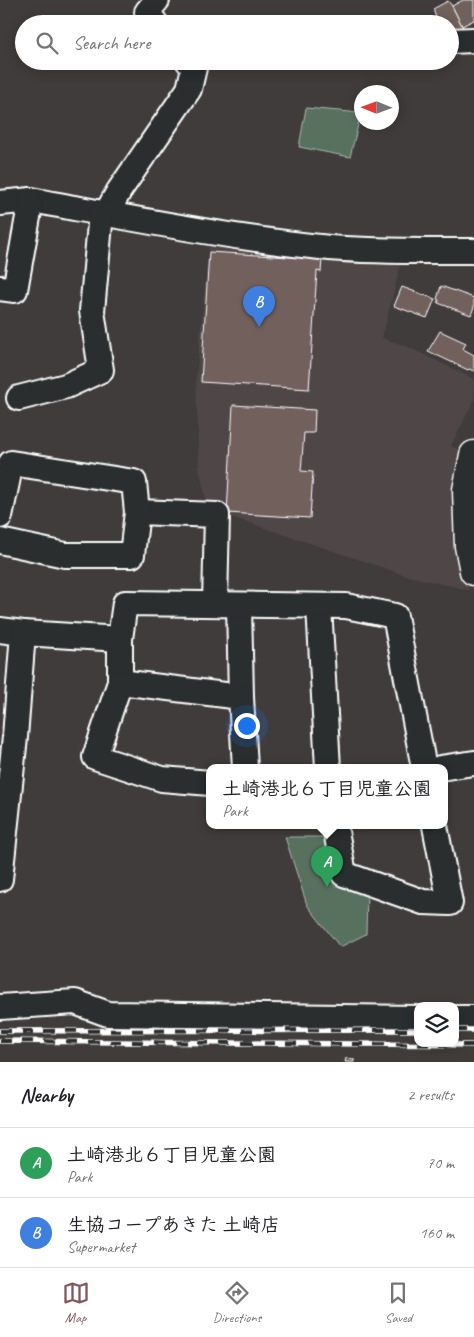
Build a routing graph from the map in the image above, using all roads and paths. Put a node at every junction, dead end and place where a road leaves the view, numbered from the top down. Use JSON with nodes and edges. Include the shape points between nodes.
{"nodes":[{"id":1,"x":474,"y":40,"type":"edge"},
{"id":2,"x":459,"y":41,"type":"edge"},
{"id":3,"x":194,"y":70,"type":"edge"},
{"id":4,"x":30,"y":200,"type":"junction"},
{"id":5,"x":0,"y":203,"type":"edge"},
{"id":6,"x":103,"y":213,"type":"junction"},
{"id":7,"x":474,"y":251,"type":"edge"},
{"id":8,"x":0,"y":288,"type":"edge"},
{"id":9,"x":19,"y":398,"type":"dead end"},
{"id":10,"x":474,"y":455,"type":"edge"},
{"id":11,"x":137,"y":512,"type":"junction"},
{"id":12,"x":0,"y":516,"type":"edge"},
{"id":13,"x":0,"y":541,"type":"edge"},
{"id":14,"x":474,"y":571,"type":"edge"},
{"id":15,"x":215,"y":604,"type":"junction"},
{"id":16,"x":239,"y":605,"type":"junction"},
{"id":17,"x":319,"y":606,"type":"junction"},
{"id":18,"x":0,"y":630,"type":"edge"},
{"id":19,"x":23,"y":633,"type":"junction"},
{"id":20,"x":120,"y":639,"type":"junction"},
{"id":21,"x":120,"y":682,"type":"junction"},
{"id":22,"x":241,"y":696,"type":"junction"},
{"id":23,"x":474,"y":763,"type":"edge"},
{"id":24,"x":245,"y":764,"type":"edge"},
{"id":25,"x":328,"y":764,"type":"edge"},
{"id":26,"x":423,"y":764,"type":"edge"},
{"id":27,"x":448,"y":767,"type":"edge"},
{"id":28,"x":206,"y":783,"type":"edge"},
{"id":29,"x":336,"y":829,"type":"edge"},
{"id":30,"x":436,"y":829,"type":"edge"},
{"id":31,"x":0,"y":879,"type":"edge"},
{"id":32,"x":0,"y":891,"type":"edge"},
{"id":33,"x":0,"y":1007,"type":"edge"},
{"id":34,"x":414,"y":1018,"type":"edge"},
{"id":35,"x":459,"y":1018,"type":"edge"},
{"id":36,"x":474,"y":1018,"type":"edge"}],
"edges":[{"from":1,"to":2,"type":"street"},
{"from":3,"to":6,"type":"street","via":[[189,89]]},
{"from":4,"to":5,"type":"street"},
{"from":4,"to":6,"type":"street"},
{"from":4,"to":8,"type":"street","via":[[14,290]]},
{"from":6,"to":7,"type":"street","via":[[227,235],[332,248]]},
{"from":6,"to":9,"type":"street","via":[[92,311],[101,370],[66,386]]},
{"from":10,"to":14,"type":"main road","via":[[467,490],[469,546]]},
{"from":11,"to":12,"type":"street","via":[[134,482],[11,463]]},
{"from":11,"to":13,"type":"street","via":[[132,555],[65,555]]},
{"from":11,"to":15,"type":"street","via":[[216,515]]},
{"from":15,"to":16,"type":"street"},
{"from":15,"to":20,"type":"street","via":[[125,603]]},
{"from":16,"to":17,"type":"street"},
{"from":16,"to":22,"type":"street"},
{"from":17,"to":25,"type":"street"},
{"from":17,"to":26,"type":"street","via":[[346,606],[395,616]]},
{"from":18,"to":19,"type":"street"},
{"from":19,"to":20,"type":"street"},
{"from":19,"to":31,"type":"street"},
{"from":20,"to":21,"type":"street"},
{"from":21,"to":22,"type":"street"},
{"from":21,"to":28,"type":"street","via":[[95,758],[162,779]]},
{"from":22,"to":24,"type":"street"},
{"from":23,"to":27,"type":"street"},
{"from":29,"to":30,"type":"street","via":[[344,874],[423,902],[450,903]]},
{"from":31,"to":32,"type":"street"},
{"from":33,"to":34,"type":"street","via":[[75,1002],[108,1014]]},
{"from":35,"to":36,"type":"street"}]}
